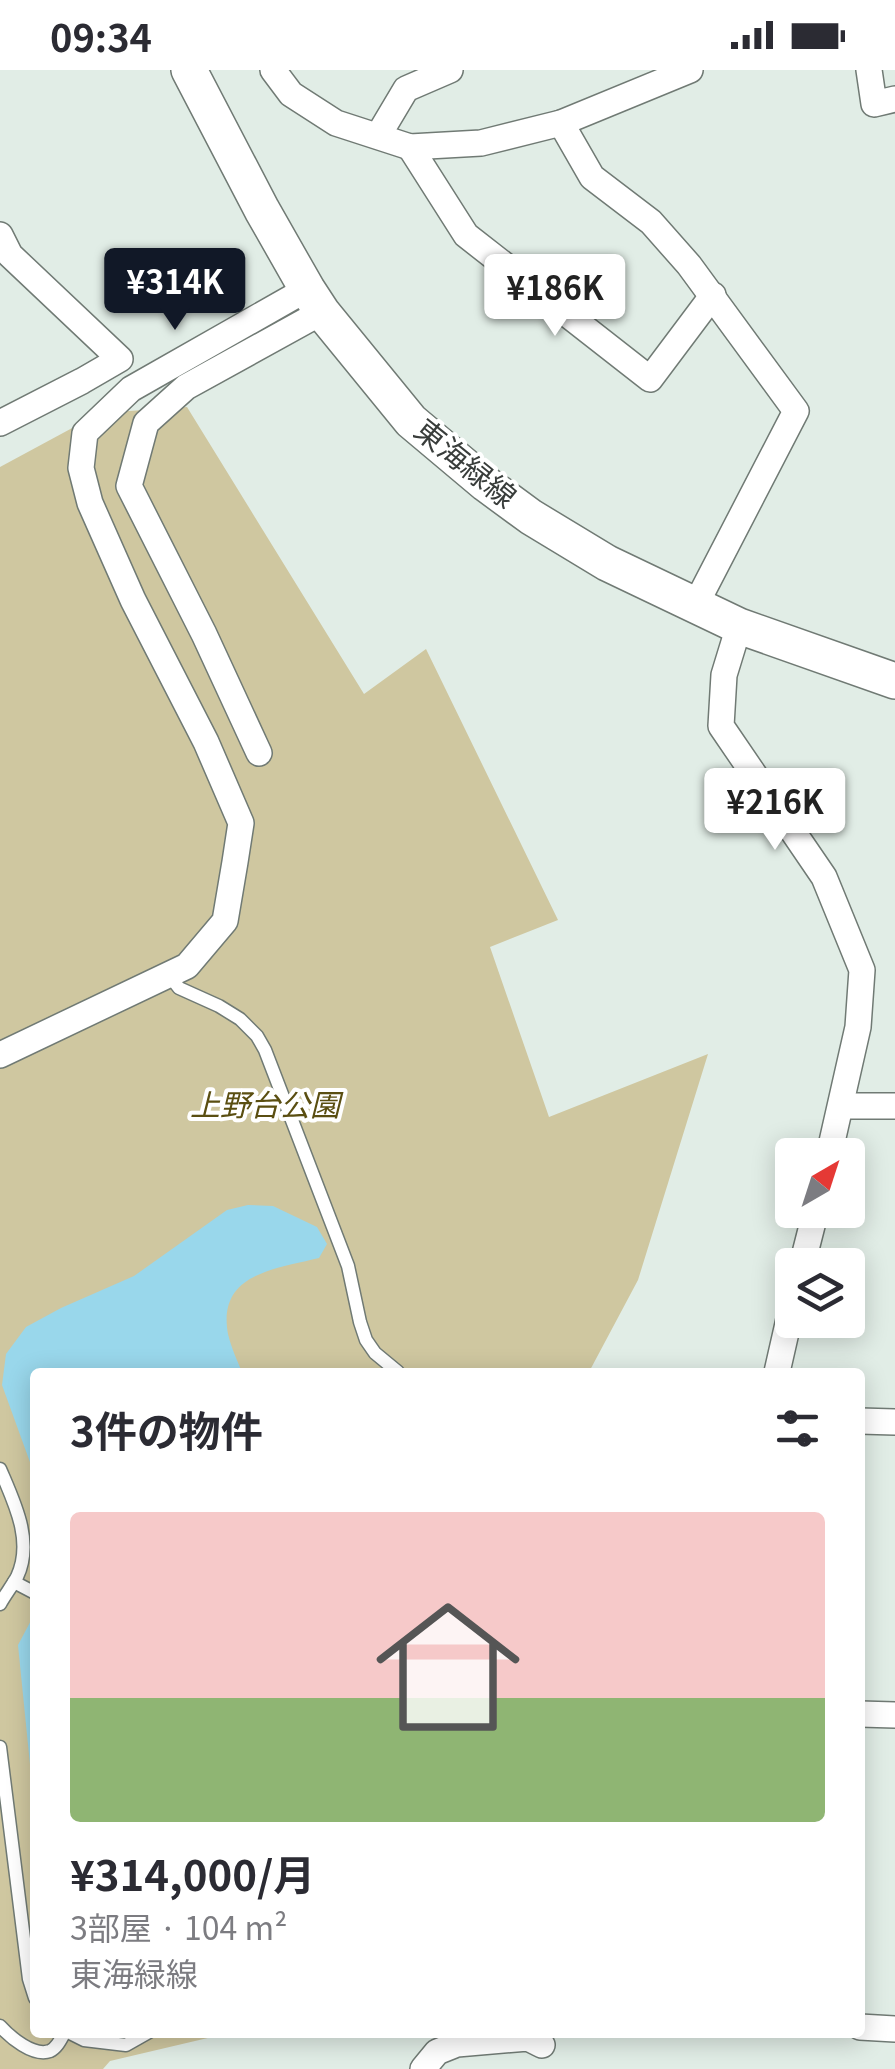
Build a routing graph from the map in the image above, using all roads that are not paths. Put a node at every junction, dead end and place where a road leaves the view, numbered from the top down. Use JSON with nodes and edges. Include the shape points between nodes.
{"nodes":[{"id":1,"x":189,"y":70,"type":"edge"},
{"id":2,"x":273,"y":70,"type":"edge"},
{"id":3,"x":450,"y":70,"type":"edge"},
{"id":4,"x":690,"y":70,"type":"edge"},
{"id":5,"x":869,"y":70,"type":"edge"},
{"id":6,"x":895,"y":99,"type":"edge"},
{"id":7,"x":561,"y":123,"type":"junction"},
{"id":8,"x":378,"y":136,"type":"junction"},
{"id":9,"x":410,"y":147,"type":"junction"},
{"id":10,"x":3,"y":250,"type":"edge"},
{"id":11,"x":714,"y":295,"type":"junction"},
{"id":12,"x":314,"y":300,"type":"junction"},
{"id":13,"x":0,"y":423,"type":"edge"},
{"id":14,"x":696,"y":604,"type":"junction"},
{"id":15,"x":740,"y":626,"type":"junction"},
{"id":16,"x":895,"y":681,"type":"edge"},
{"id":17,"x":259,"y":754,"type":"dead end"},
{"id":18,"x":169,"y":974,"type":"junction"},
{"id":19,"x":0,"y":1055,"type":"edge"},
{"id":20,"x":841,"y":1106,"type":"junction"},
{"id":21,"x":895,"y":1106,"type":"edge"},
{"id":22,"x":833,"y":1138,"type":"edge"},
{"id":23,"x":784,"y":1338,"type":"edge"},
{"id":24,"x":393,"y":1368,"type":"edge"},
{"id":25,"x":777,"y":1368,"type":"edge"},
{"id":26,"x":865,"y":1421,"type":"edge"},
{"id":27,"x":895,"y":1422,"type":"edge"},
{"id":28,"x":0,"y":1469,"type":"edge"},
{"id":29,"x":24,"y":1588,"type":"edge"},
{"id":30,"x":0,"y":1604,"type":"edge"},
{"id":31,"x":894,"y":1711,"type":"edge"},
{"id":32,"x":865,"y":1714,"type":"edge"},
{"id":33,"x":0,"y":1748,"type":"edge"},
{"id":34,"x":28,"y":1910,"type":"edge"},
{"id":35,"x":30,"y":1982,"type":"edge"},
{"id":36,"x":894,"y":2024,"type":"edge"},
{"id":37,"x":0,"y":2026,"type":"edge"},
{"id":38,"x":865,"y":2027,"type":"edge"},
{"id":39,"x":63,"y":2038,"type":"edge"},
{"id":40,"x":80,"y":2038,"type":"edge"},
{"id":41,"x":139,"y":2038,"type":"edge"},
{"id":42,"x":544,"y":2049,"type":"edge"},
{"id":43,"x":423,"y":2069,"type":"edge"}],
"edges":[{"from":1,"to":12,"type":"main road","name":"東海緑線"},
{"from":2,"to":8,"type":"street","via":[[291,94],[336,124]]},
{"from":3,"to":8,"type":"street","via":[[406,89]]},
{"from":4,"to":7,"type":"street"},
{"from":5,"to":6,"type":"street","via":[[874,104]]},
{"from":7,"to":9,"type":"street","via":[[480,143]]},
{"from":7,"to":11,"type":"street","via":[[592,177],[651,222]]},
{"from":8,"to":9,"type":"street"},
{"from":9,"to":11,"type":"street","via":[[466,234],[650,380]]},
{"from":10,"to":13,"type":"street","via":[[120,359]]},
{"from":11,"to":14,"type":"street","via":[[796,411]]},
{"from":12,"to":14,"type":"main road","name":"東海緑線","via":[[411,422],[486,484],[607,563]]},
{"from":12,"to":17,"type":"street","via":[[146,422],[130,486]]},
{"from":12,"to":18,"type":"street","via":[[131,389],[85,433],[81,468],[90,503],[240,824],[226,921],[188,966]]},
{"from":14,"to":15,"type":"main road","name":"東海緑線"},
{"from":15,"to":16,"type":"main road","name":"東海緑線"},
{"from":15,"to":20,"type":"street","via":[[724,675],[721,726],[824,877],[862,970]]},
{"from":18,"to":19,"type":"street"},
{"from":18,"to":24,"type":"lane","via":[[179,988],[240,1018],[265,1050],[348,1266],[366,1340]]},
{"from":20,"to":21,"type":"street"},
{"from":20,"to":22,"type":"street"},
{"from":23,"to":25,"type":"street"},
{"from":26,"to":27,"type":"street"},
{"from":28,"to":29,"type":"lane","via":[[18,1511]]},
{"from":29,"to":30,"type":"lane"},
{"from":31,"to":32,"type":"street"},
{"from":33,"to":34,"type":"lane"},
{"from":34,"to":35,"type":"lane"},
{"from":36,"to":38,"type":"street"},
{"from":37,"to":39,"type":"lane","via":[[38,2052]]},
{"from":40,"to":41,"type":"lane","via":[[126,2046]]},
{"from":42,"to":43,"type":"street","via":[[528,2038],[457,2044],[437,2052]]}]}
